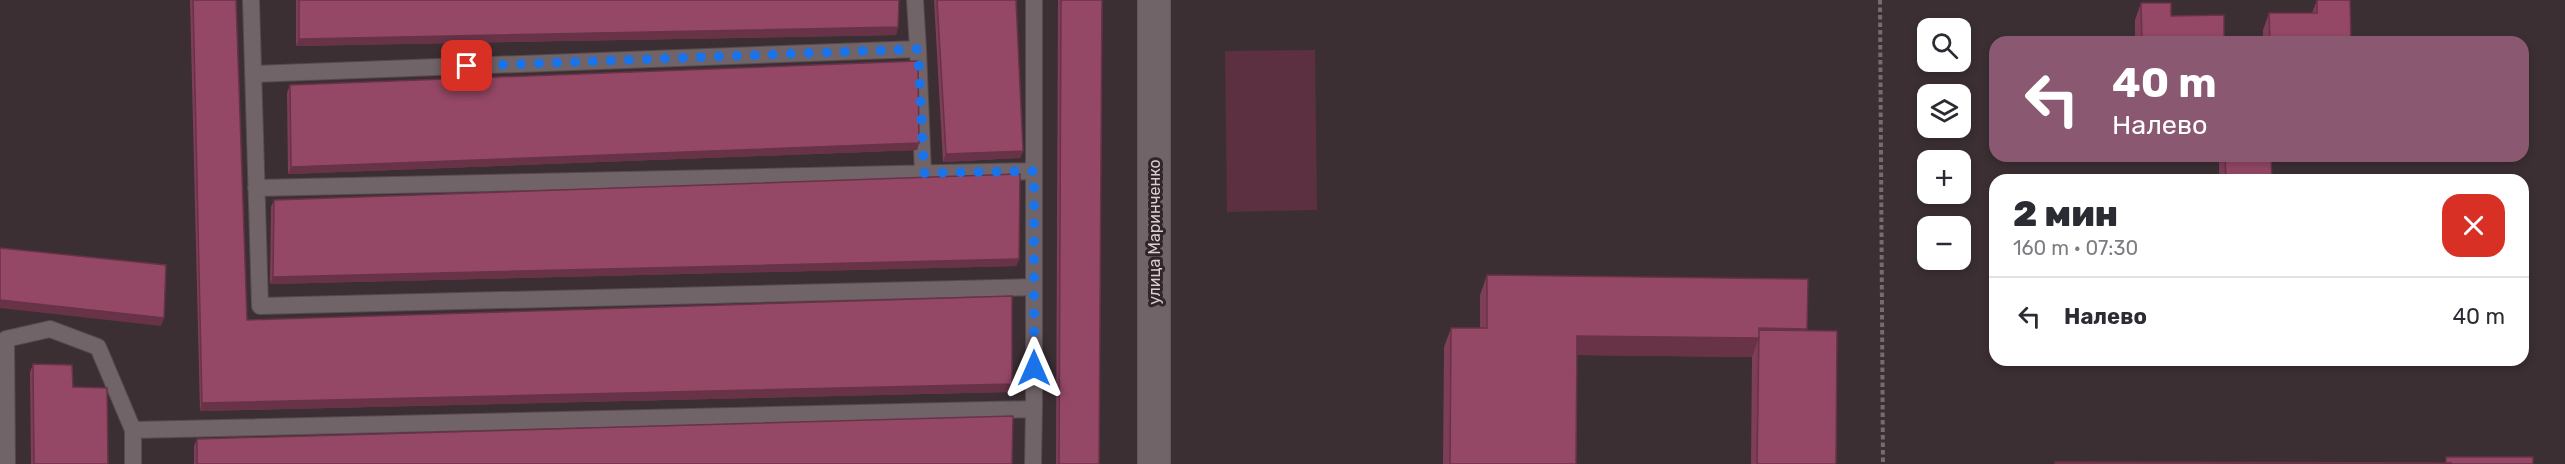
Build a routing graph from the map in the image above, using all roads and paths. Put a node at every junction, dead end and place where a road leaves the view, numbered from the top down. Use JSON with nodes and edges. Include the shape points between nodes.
{"nodes":[{"id":1,"x":250,"y":0,"type":"edge"},
{"id":2,"x":915,"y":0,"type":"edge"},
{"id":3,"x":1034,"y":0,"type":"edge"},
{"id":4,"x":1154,"y":0,"type":"edge"},
{"id":5,"x":1880,"y":0,"type":"edge"},
{"id":6,"x":918,"y":49,"type":"junction"},
{"id":7,"x":253,"y":74,"type":"junction"},
{"id":8,"x":1034,"y":171,"type":"junction"},
{"id":9,"x":924,"y":173,"type":"junction"},
{"id":10,"x":256,"y":188,"type":"junction"},
{"id":11,"x":1034,"y":287,"type":"junction"},
{"id":12,"x":1034,"y":409,"type":"junction"},
{"id":13,"x":133,"y":430,"type":"junction"},
{"id":14,"x":7,"y":464,"type":"edge"},
{"id":15,"x":134,"y":464,"type":"edge"},
{"id":16,"x":1033,"y":464,"type":"edge"},
{"id":17,"x":1154,"y":464,"type":"edge"},
{"id":18,"x":1882,"y":464,"type":"edge"}],
"edges":[{"from":1,"to":7,"type":"lane"},
{"from":2,"to":6,"type":"lane"},
{"from":3,"to":8,"type":"lane"},
{"from":4,"to":17,"type":"street","name":"улица Маринченко"},
{"from":5,"to":18,"type":"path"},
{"from":6,"to":7,"type":"lane"},
{"from":6,"to":9,"type":"lane"},
{"from":7,"to":10,"type":"lane"},
{"from":8,"to":9,"type":"lane"},
{"from":8,"to":11,"type":"lane"},
{"from":9,"to":10,"type":"lane"},
{"from":10,"to":11,"type":"lane","via":[[260,306]]},
{"from":11,"to":12,"type":"lane"},
{"from":12,"to":13,"type":"lane"},
{"from":12,"to":16,"type":"lane"},
{"from":13,"to":14,"type":"lane","via":[[98,347],[50,329],[6,339]]},
{"from":13,"to":15,"type":"lane"}]}
